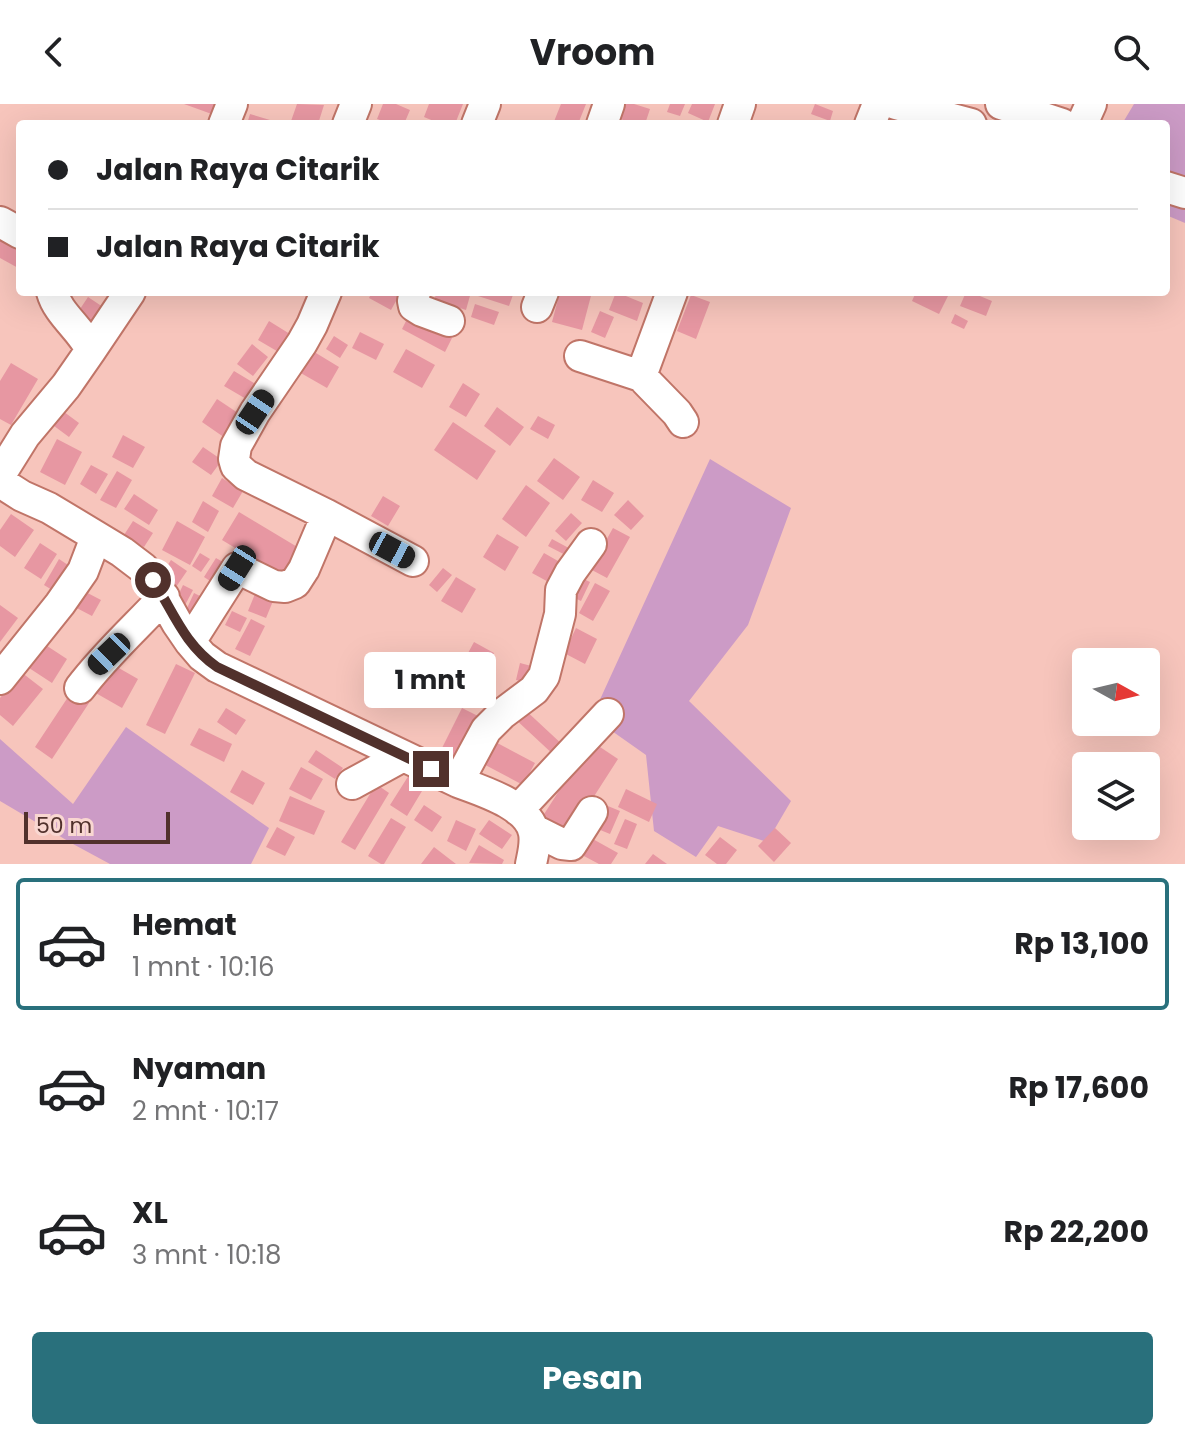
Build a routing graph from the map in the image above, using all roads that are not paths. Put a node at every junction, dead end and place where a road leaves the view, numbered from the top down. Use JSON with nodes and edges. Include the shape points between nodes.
{"nodes":[{"id":1,"x":896,"y":104,"type":"edge"},
{"id":2,"x":1001,"y":104,"type":"edge"},
{"id":3,"x":956,"y":120,"type":"edge"},
{"id":4,"x":1050,"y":120,"type":"edge"},
{"id":5,"x":53,"y":296,"type":"edge"},
{"id":6,"x":127,"y":296,"type":"edge"},
{"id":7,"x":324,"y":296,"type":"edge"},
{"id":8,"x":414,"y":296,"type":"edge"},
{"id":9,"x":671,"y":296,"type":"edge"},
{"id":10,"x":449,"y":321,"type":"dead end"},
{"id":11,"x":91,"y":350,"type":"junction"},
{"id":12,"x":580,"y":356,"type":"dead end"},
{"id":13,"x":641,"y":376,"type":"junction"},
{"id":14,"x":683,"y":422,"type":"dead end"},
{"id":15,"x":13,"y":429,"type":"edge"},
{"id":16,"x":0,"y":475,"type":"edge"},
{"id":17,"x":0,"y":482,"type":"edge"},
{"id":18,"x":327,"y":515,"type":"junction"},
{"id":19,"x":96,"y":537,"type":"junction"},
{"id":20,"x":591,"y":544,"type":"dead end"},
{"id":21,"x":413,"y":561,"type":"dead end"},
{"id":22,"x":164,"y":597,"type":"junction"},
{"id":23,"x":190,"y":642,"type":"junction"},
{"id":24,"x":0,"y":679,"type":"edge"},
{"id":25,"x":80,"y":688,"type":"dead end"},
{"id":26,"x":608,"y":714,"type":"dead end"},
{"id":27,"x":403,"y":756,"type":"junction"},
{"id":28,"x":458,"y":782,"type":"junction"},
{"id":29,"x":352,"y":784,"type":"dead end"},
{"id":30,"x":592,"y":812,"type":"dead end"},
{"id":31,"x":526,"y":820,"type":"junction"},
{"id":32,"x":531,"y":864,"type":"edge"}],
"edges":[{"from":1,"to":3,"type":"street"},
{"from":2,"to":4,"type":"street"},
{"from":5,"to":11,"type":"street"},
{"from":6,"to":11,"type":"street"},
{"from":7,"to":18,"type":"street","via":[[302,343],[236,446],[234,459],[246,475]]},
{"from":8,"to":10,"type":"street","via":[[414,306]]},
{"from":9,"to":13,"type":"street"},
{"from":11,"to":15,"type":"street","via":[[66,386]]},
{"from":12,"to":13,"type":"street"},
{"from":13,"to":14,"type":"street"},
{"from":15,"to":16,"type":"street"},
{"from":17,"to":19,"type":"street"},
{"from":18,"to":21,"type":"street"},
{"from":18,"to":23,"type":"street","via":[[295,583],[274,586],[237,568]]},
{"from":19,"to":22,"type":"street","via":[[143,568]]},
{"from":19,"to":24,"type":"street","via":[[83,571]]},
{"from":20,"to":28,"type":"street","via":[[561,590],[544,676],[486,730]]},
{"from":22,"to":23,"type":"street"},
{"from":22,"to":25,"type":"street"},
{"from":23,"to":27,"type":"street","via":[[217,667]]},
{"from":26,"to":31,"type":"street"},
{"from":27,"to":28,"type":"street"},
{"from":27,"to":29,"type":"street"},
{"from":28,"to":31,"type":"street"},
{"from":30,"to":31,"type":"street","via":[[571,845]]},
{"from":31,"to":32,"type":"street","via":[[535,846]]}]}
